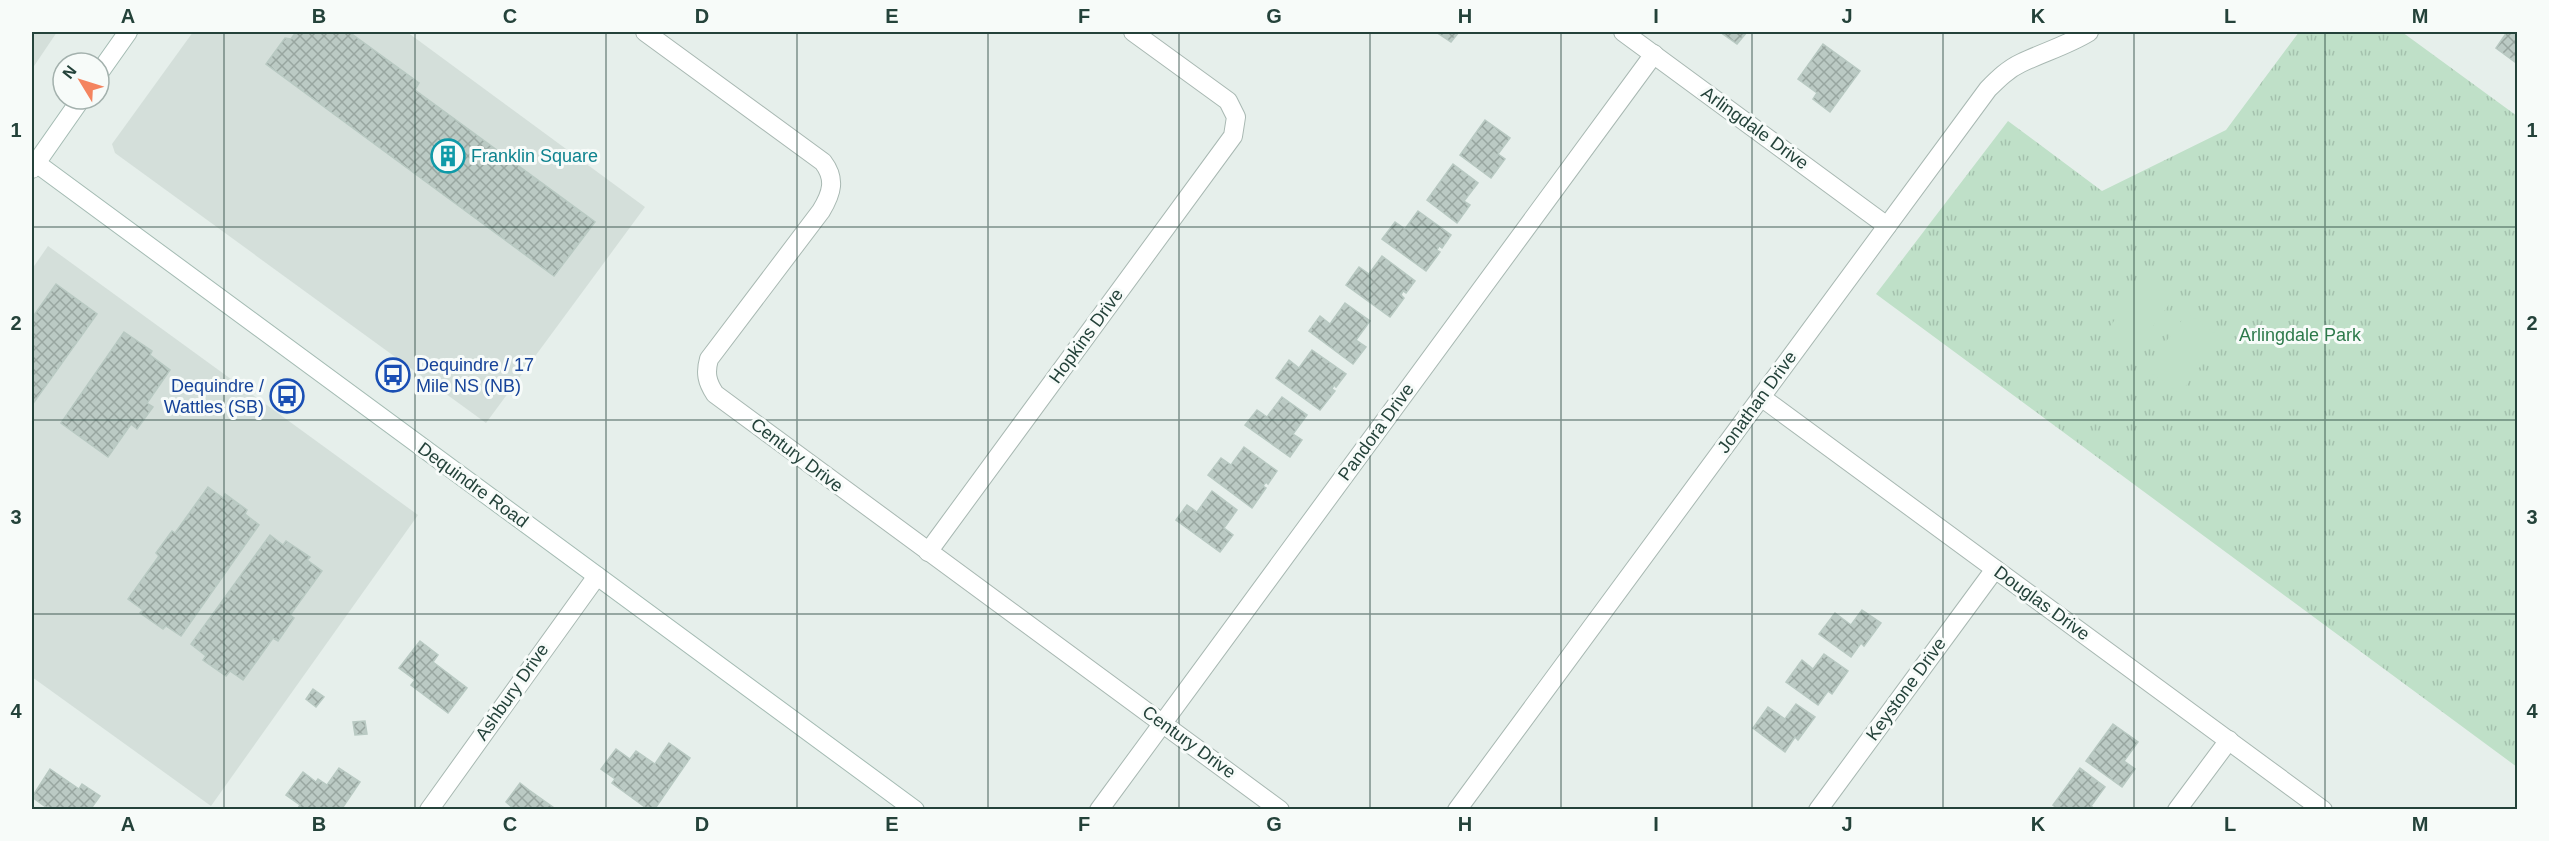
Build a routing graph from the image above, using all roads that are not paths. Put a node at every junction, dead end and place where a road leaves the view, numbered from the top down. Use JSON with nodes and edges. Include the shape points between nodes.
{"nodes":[{"id":1,"x":128,"y":32,"type":"edge"},
{"id":2,"x":645,"y":32,"type":"edge"},
{"id":3,"x":1133,"y":32,"type":"edge"},
{"id":4,"x":1623,"y":32,"type":"edge"},
{"id":5,"x":2089,"y":32,"type":"edge"},
{"id":6,"x":1654,"y":54,"type":"junction"},
{"id":7,"x":111,"y":56,"type":"edge"},
{"id":8,"x":72,"y":111,"type":"edge"},
{"id":9,"x":33,"y":164,"type":"edge"},
{"id":10,"x":1887,"y":226,"type":"junction"},
{"id":11,"x":1761,"y":397,"type":"junction"},
{"id":12,"x":928,"y":552,"type":"junction"},
{"id":13,"x":1995,"y":569,"type":"junction"},
{"id":14,"x":597,"y":576,"type":"junction"},
{"id":15,"x":1162,"y":723,"type":"junction"},
{"id":16,"x":2229,"y":740,"type":"junction"},
{"id":17,"x":429,"y":810,"type":"edge"},
{"id":18,"x":915,"y":810,"type":"edge"},
{"id":19,"x":1099,"y":810,"type":"edge"},
{"id":20,"x":1280,"y":810,"type":"edge"},
{"id":21,"x":1457,"y":810,"type":"edge"},
{"id":22,"x":1818,"y":810,"type":"edge"},
{"id":23,"x":2177,"y":810,"type":"edge"},
{"id":24,"x":2323,"y":810,"type":"edge"}],
"edges":[{"from":1,"to":7,"type":"street"},
{"from":2,"to":12,"type":"street","name":"Century Drive","via":[[823,162],[832,180],[829,198],[821,210],[709,359],[708,383],[724,401]]},
{"from":3,"to":12,"type":"street","name":"Hopkins Drive","via":[[1228,101],[1236,117],[1233,135]]},
{"from":4,"to":6,"type":"street","name":"Arlingdale Drive"},
{"from":5,"to":10,"type":"street","name":"Jonathan Drive","via":[[2019,63],[2002,75]]},
{"from":6,"to":10,"type":"street","name":"Arlingdale Drive"},
{"from":6,"to":15,"type":"street","name":"Pandora Drive"},
{"from":8,"to":9,"type":"street"},
{"from":9,"to":14,"type":"street","name":"Dequindre Road"},
{"from":10,"to":11,"type":"street","name":"Jonathan Drive"},
{"from":11,"to":13,"type":"street","name":"Douglas Drive"},
{"from":11,"to":21,"type":"street","name":"Jonathan Drive"},
{"from":12,"to":15,"type":"street","name":"Century Drive"},
{"from":13,"to":16,"type":"street","name":"Douglas Drive"},
{"from":13,"to":22,"type":"street","name":"Keystone Drive"},
{"from":14,"to":17,"type":"street","name":"Ashbury Drive"},
{"from":14,"to":18,"type":"street","name":"Dequindre Road"},
{"from":15,"to":19,"type":"street","name":"Pandora Drive"},
{"from":15,"to":20,"type":"street","name":"Century Drive"},
{"from":16,"to":23,"type":"street"},
{"from":16,"to":24,"type":"street","name":"Douglas Drive"}]}
